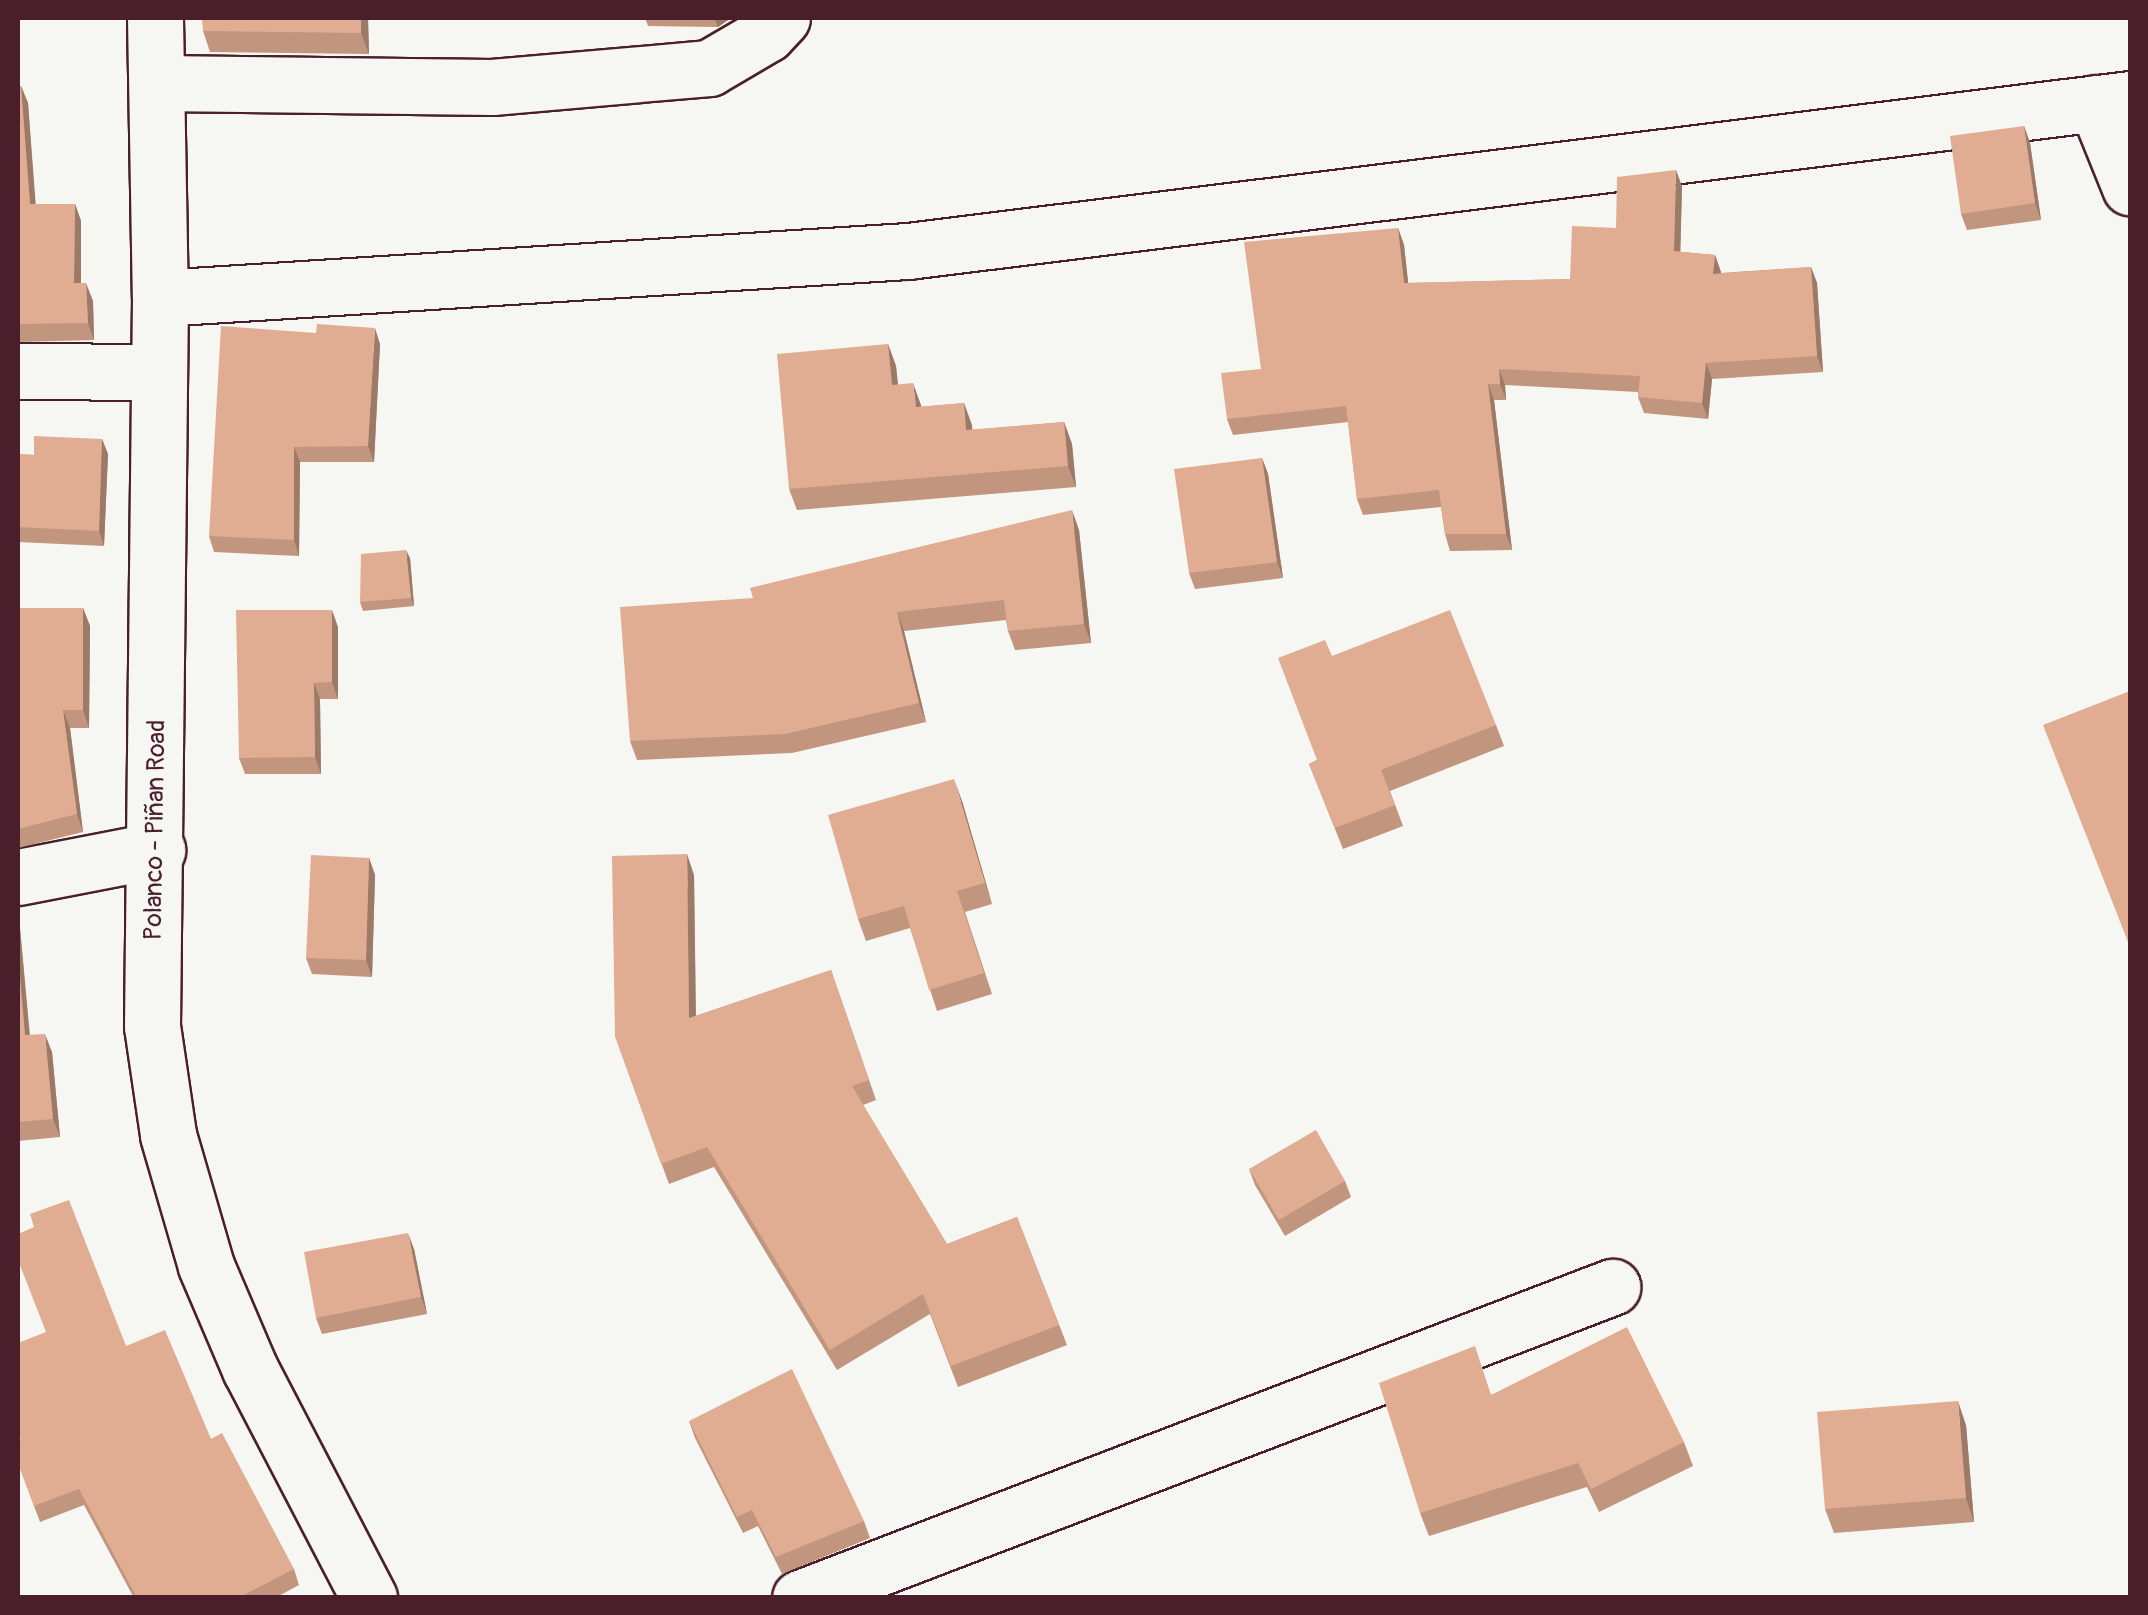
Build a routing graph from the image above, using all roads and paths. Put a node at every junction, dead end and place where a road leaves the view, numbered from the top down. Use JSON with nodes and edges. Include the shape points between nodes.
{"nodes":[{"id":1,"x":155,"y":18,"type":"edge"},
{"id":2,"x":782,"y":18,"type":"edge"},
{"id":3,"x":159,"y":83,"type":"junction"},
{"id":4,"x":2113,"y":101,"type":"edge"},
{"id":5,"x":2130,"y":187,"type":"edge"},
{"id":6,"x":160,"y":298,"type":"junction"},
{"id":7,"x":18,"y":371,"type":"edge"},
{"id":8,"x":159,"y":372,"type":"junction"},
{"id":9,"x":158,"y":850,"type":"junction"},
{"id":10,"x":18,"y":877,"type":"edge"},
{"id":11,"x":1612,"y":1288,"type":"dead end"},
{"id":12,"x":368,"y":1598,"type":"edge"},
{"id":13,"x":800,"y":1598,"type":"edge"}],
"edges":[{"from":1,"to":3,"type":"street","name":"Polanco - Piñan Road"},
{"from":2,"to":3,"type":"street","via":[[709,68],[492,87]]},
{"from":3,"to":6,"type":"street","name":"Polanco - Piñan Road"},
{"from":4,"to":5,"type":"street"},
{"from":4,"to":6,"type":"street","via":[[908,251]]},
{"from":6,"to":8,"type":"street","name":"Polanco - Piñan Road"},
{"from":7,"to":8,"type":"street"},
{"from":8,"to":9,"type":"street","name":"Polanco - Piñan Road"},
{"from":9,"to":10,"type":"street"},
{"from":9,"to":12,"type":"street","name":"Polanco - Piñan Road","via":[[152,1026],[168,1135],[206,1266],[250,1369]]},
{"from":11,"to":13,"type":"street"}]}
